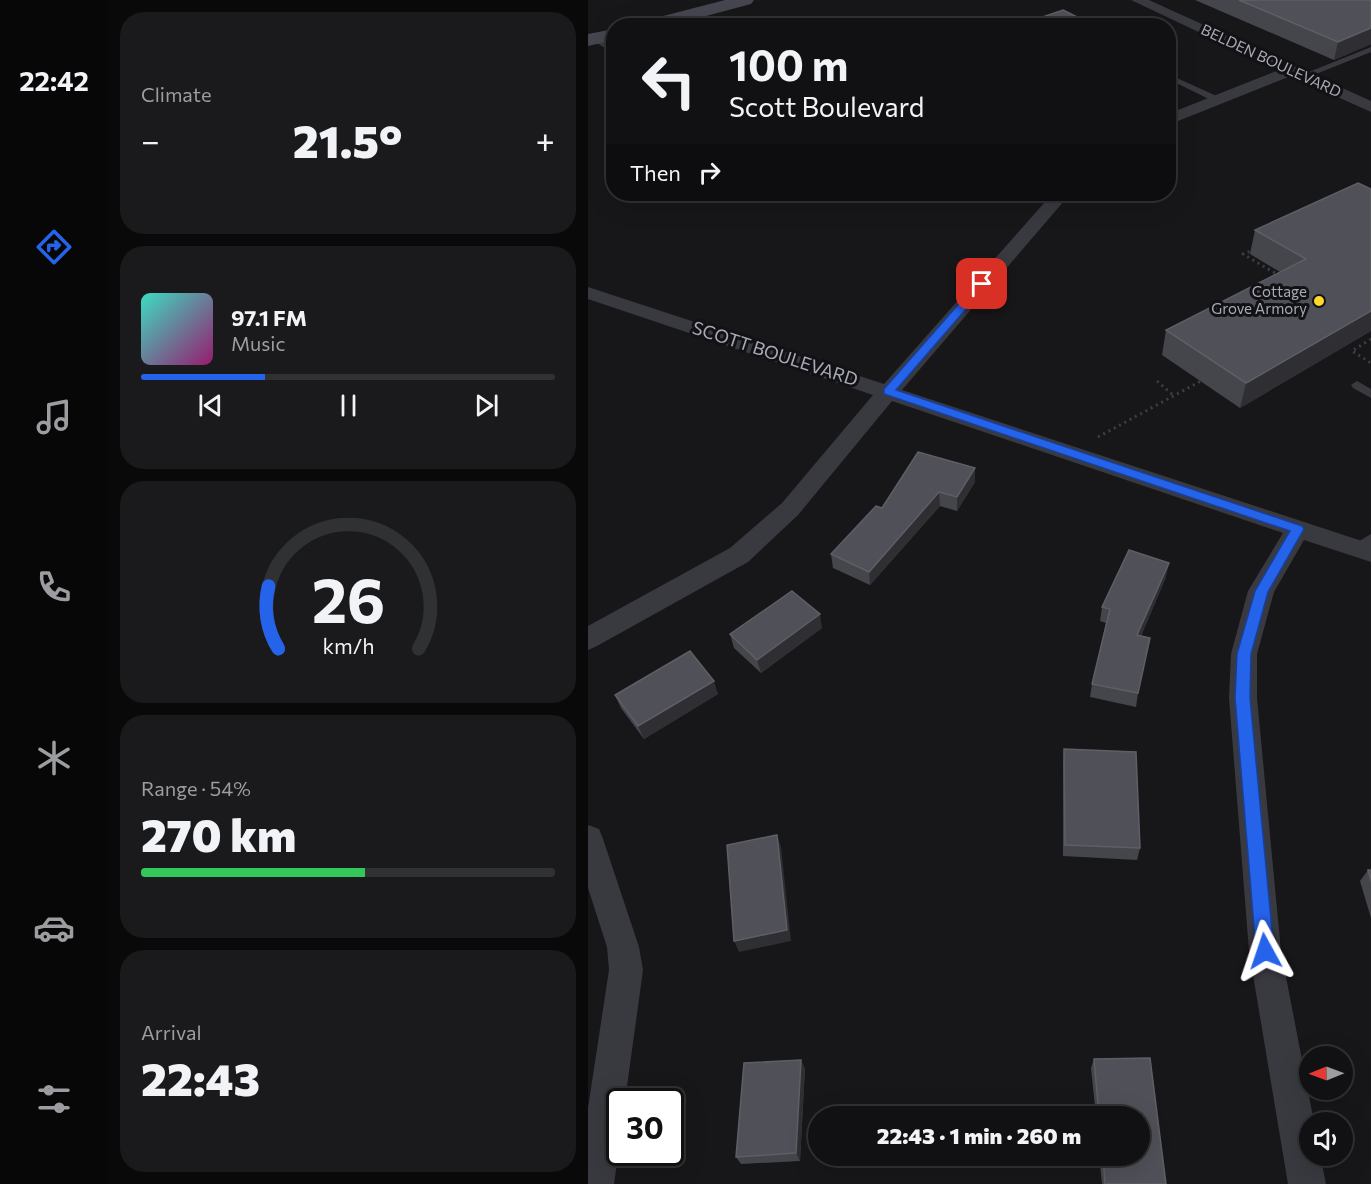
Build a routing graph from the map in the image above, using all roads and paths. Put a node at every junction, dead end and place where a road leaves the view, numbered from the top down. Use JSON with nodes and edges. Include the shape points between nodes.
{"nodes":[{"id":1,"x":745,"y":0,"type":"edge"},
{"id":2,"x":1138,"y":0,"type":"edge"},
{"id":3,"x":676,"y":18,"type":"edge"},
{"id":4,"x":1371,"y":49,"type":"edge"},
{"id":5,"x":1297,"y":73,"type":"junction"},
{"id":6,"x":1176,"y":80,"type":"edge"},
{"id":7,"x":1218,"y":100,"type":"junction"},
{"id":8,"x":1371,"y":107,"type":"edge"},
{"id":9,"x":1176,"y":117,"type":"edge"},
{"id":10,"x":1055,"y":201,"type":"edge"},
{"id":11,"x":1264,"y":244,"type":"edge"},
{"id":12,"x":1287,"y":280,"type":"edge"},
{"id":13,"x":588,"y":293,"type":"edge"},
{"id":14,"x":1371,"y":339,"type":"edge"},
{"id":15,"x":1371,"y":363,"type":"edge"},
{"id":16,"x":1156,"y":381,"type":"dead end"},
{"id":17,"x":1200,"y":381,"type":"edge"},
{"id":18,"x":1357,"y":385,"type":"dead end"},
{"id":19,"x":888,"y":392,"type":"junction"},
{"id":20,"x":1371,"y":394,"type":"edge"},
{"id":21,"x":1174,"y":396,"type":"junction"},
{"id":22,"x":1071,"y":452,"type":"junction"},
{"id":23,"x":1298,"y":529,"type":"junction"},
{"id":24,"x":1366,"y":547,"type":"edge"},
{"id":25,"x":588,"y":639,"type":"edge"},
{"id":26,"x":588,"y":839,"type":"edge"},
{"id":27,"x":595,"y":1184,"type":"edge"},
{"id":28,"x":1307,"y":1184,"type":"edge"}],
"edges":[{"from":1,"to":3,"type":"street"},
{"from":2,"to":5,"type":"street","name":"BELDEN BOULEVARD"},
{"from":4,"to":5,"type":"lane"},
{"from":5,"to":7,"type":"street"},
{"from":5,"to":8,"type":"street","name":"BELDEN BOULEVARD"},
{"from":6,"to":7,"type":"lane"},
{"from":7,"to":9,"type":"street"},
{"from":10,"to":19,"type":"street"},
{"from":11,"to":12,"type":"path","via":[[1244,254]]},
{"from":13,"to":19,"type":"street","name":"SCOTT BOULEVARD"},
{"from":14,"to":15,"type":"path","via":[[1352,351]]},
{"from":16,"to":21,"type":"path"},
{"from":17,"to":21,"type":"path"},
{"from":18,"to":20,"type":"lane"},
{"from":19,"to":22,"type":"street","name":"SCOTT BOULEVARD"},
{"from":19,"to":25,"type":"street","via":[[790,509],[739,555]]},
{"from":21,"to":22,"type":"path"},
{"from":22,"to":23,"type":"street","name":"SCOTT BOULEVARD"},
{"from":23,"to":24,"type":"street","name":"SCOTT BOULEVARD"},
{"from":23,"to":28,"type":"street","via":[[1261,591],[1244,654],[1243,698],[1265,951]]},
{"from":26,"to":27,"type":"street","via":[[623,947],[626,970]]}]}
